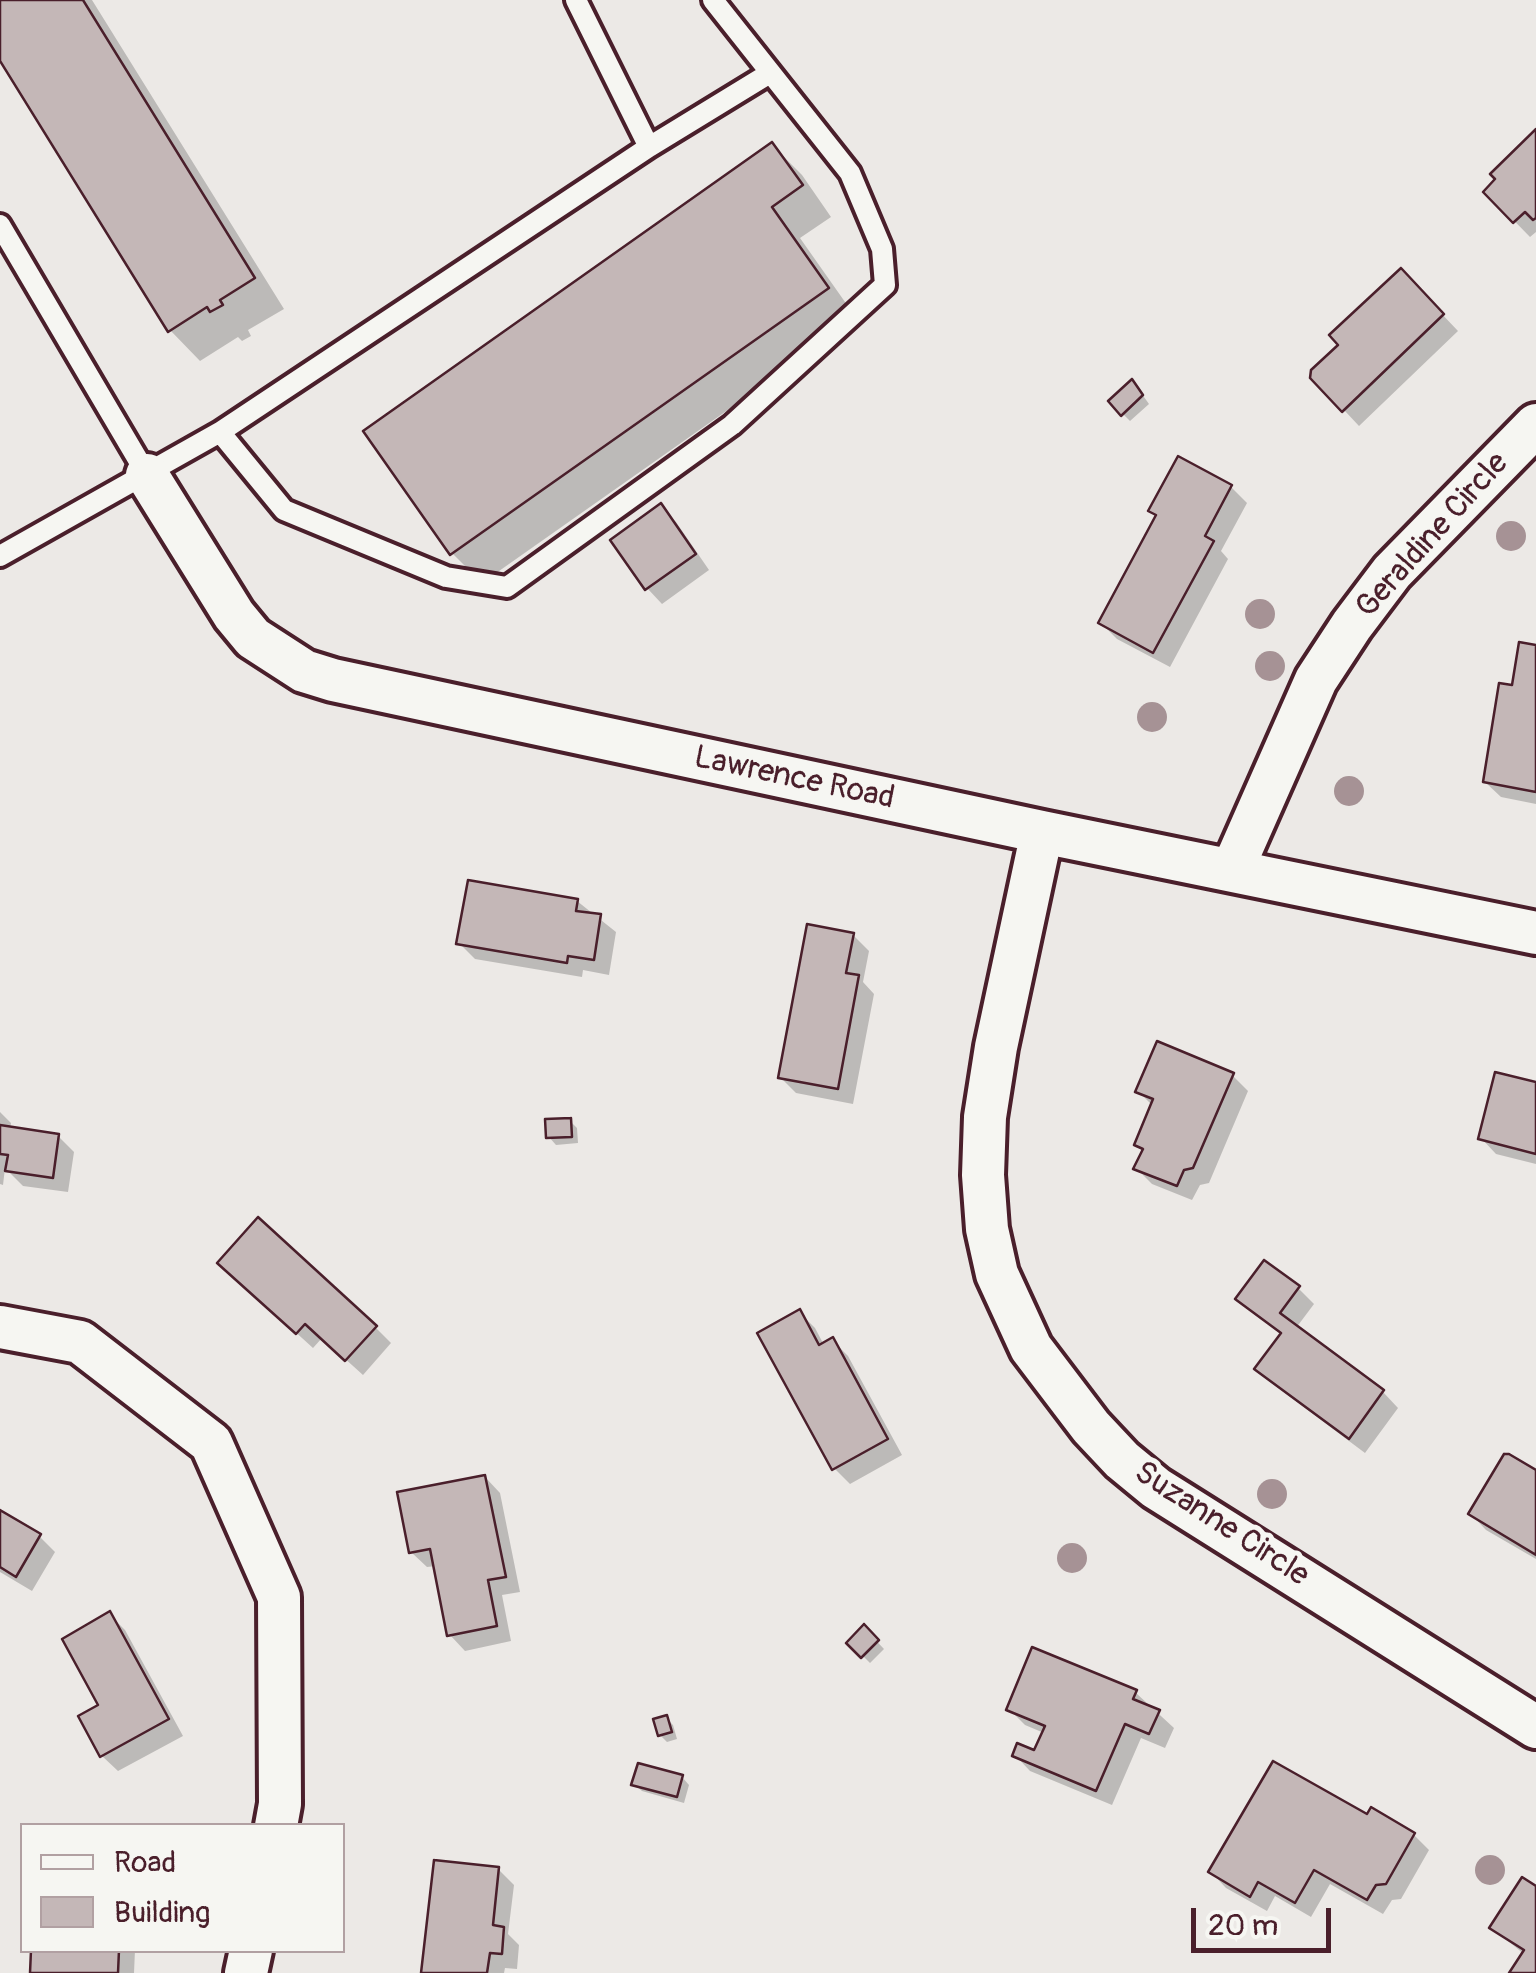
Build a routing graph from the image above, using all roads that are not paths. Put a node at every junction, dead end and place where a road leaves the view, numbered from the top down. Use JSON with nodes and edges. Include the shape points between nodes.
{"nodes":[{"id":1,"x":576,"y":0,"type":"edge"},
{"id":2,"x":713,"y":0,"type":"edge"},
{"id":3,"x":770,"y":72,"type":"junction"},
{"id":4,"x":650,"y":148,"type":"junction"},
{"id":5,"x":0,"y":225,"type":"edge"},
{"id":6,"x":1536,"y":424,"type":"edge"},
{"id":7,"x":220,"y":432,"type":"junction"},
{"id":8,"x":147,"y":475,"type":"junction"},
{"id":9,"x":0,"y":556,"type":"edge"},
{"id":10,"x":1042,"y":832,"type":"junction"},
{"id":11,"x":1233,"y":868,"type":"junction"},
{"id":12,"x":1536,"y":933,"type":"edge"},
{"id":13,"x":0,"y":1327,"type":"edge"},
{"id":14,"x":1536,"y":1727,"type":"edge"},
{"id":15,"x":277,"y":1823,"type":"edge"}],
"edges":[{"from":1,"to":4,"type":"lane"},
{"from":2,"to":3,"type":"lane"},
{"from":3,"to":4,"type":"lane"},
{"from":3,"to":7,"type":"lane","via":[[850,173],[882,249],[885,285],[732,425],[507,587],[446,577],[284,510]]},
{"from":4,"to":7,"type":"lane"},
{"from":5,"to":8,"type":"lane"},
{"from":6,"to":11,"type":"street","name":"Geraldine Circle","via":[[1392,572],[1352,625],[1316,680]]},
{"from":7,"to":8,"type":"lane"},
{"from":8,"to":9,"type":"lane"},
{"from":8,"to":10,"type":"street","name":"Lawrence Road","via":[[234,615],[253,638],[304,671]]},
{"from":10,"to":11,"type":"street","name":"Lawrence Road"},
{"from":10,"to":14,"type":"street","name":"Suzanne Circle","via":[[996,1047],[983,1174],[997,1274],[1031,1348],[1091,1428],[1156,1488]]},
{"from":11,"to":12,"type":"street","name":"Lawrence Road"},
{"from":13,"to":15,"type":"street","via":[[80,1342],[211,1443],[279,1597]]}]}
